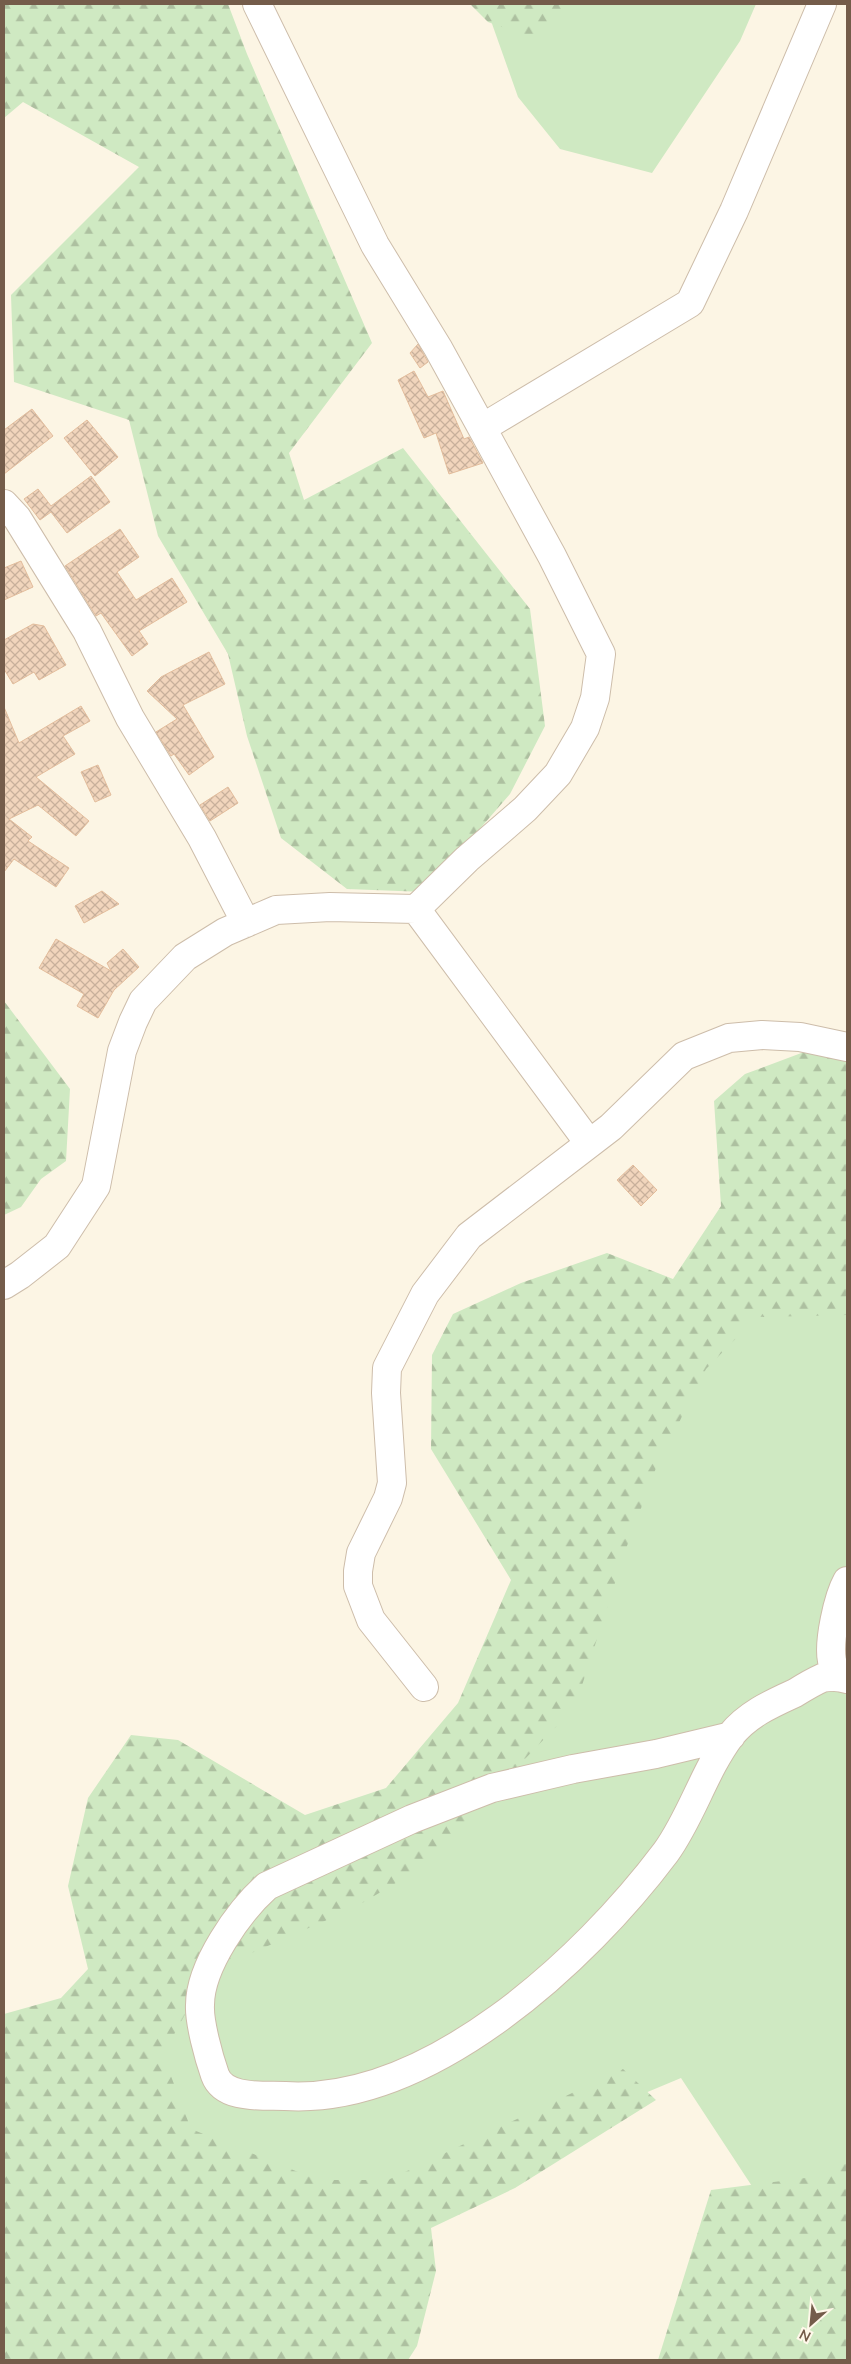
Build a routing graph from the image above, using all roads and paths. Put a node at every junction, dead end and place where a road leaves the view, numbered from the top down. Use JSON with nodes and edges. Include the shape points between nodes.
{"nodes":[{"id":1,"x":257,"y":4,"type":"edge"},
{"id":2,"x":822,"y":4,"type":"edge"},
{"id":3,"x":482,"y":428,"type":"junction"},
{"id":4,"x":4,"y":504,"type":"edge"},
{"id":5,"x":416,"y":909,"type":"junction"},
{"id":6,"x":246,"y":923,"type":"junction"},
{"id":7,"x":847,"y":1047,"type":"edge"},
{"id":8,"x":589,"y":1143,"type":"junction"},
{"id":9,"x":4,"y":1284,"type":"edge"},
{"id":10,"x":847,"y":1580,"type":"edge"},
{"id":11,"x":845,"y":1678,"type":"edge"},
{"id":12,"x":424,"y":1687,"type":"dead end"},
{"id":13,"x":731,"y":1736,"type":"junction"}],
"edges":[{"from":1,"to":3,"type":"street","via":[[375,245]]},
{"from":2,"to":3,"type":"street","via":[[734,211],[690,303]]},
{"from":3,"to":5,"type":"street","via":[[601,654],[596,689],[585,728],[558,774],[525,809]]},
{"from":4,"to":6,"type":"street","via":[[87,630],[130,718],[202,838]]},
{"from":5,"to":6,"type":"street","via":[[330,907],[276,910]]},
{"from":5,"to":8,"type":"street"},
{"from":6,"to":9,"type":"street","via":[[185,957],[143,1001],[122,1051],[96,1186],[58,1246]]},
{"from":7,"to":8,"type":"street","via":[[762,1035],[729,1038],[684,1056],[611,1127]]},
{"from":8,"to":12,"type":"street","via":[[469,1236],[425,1294],[387,1368],[392,1483],[361,1553],[358,1586],[371,1620]]},
{"from":10,"to":11,"type":"street","via":[[832,1642],[832,1662]]},
{"from":11,"to":13,"type":"street","via":[[824,1678],[751,1715]]},
{"from":13,"to":13,"type":"street","via":[[666,1851],[629,1896],[539,1989],[463,2043],[407,2070],[341,2093],[308,2098],[240,2094],[216,2078],[201,2022],[203,1987],[226,1936],[267,1886],[412,1819],[492,1788]]}]}
